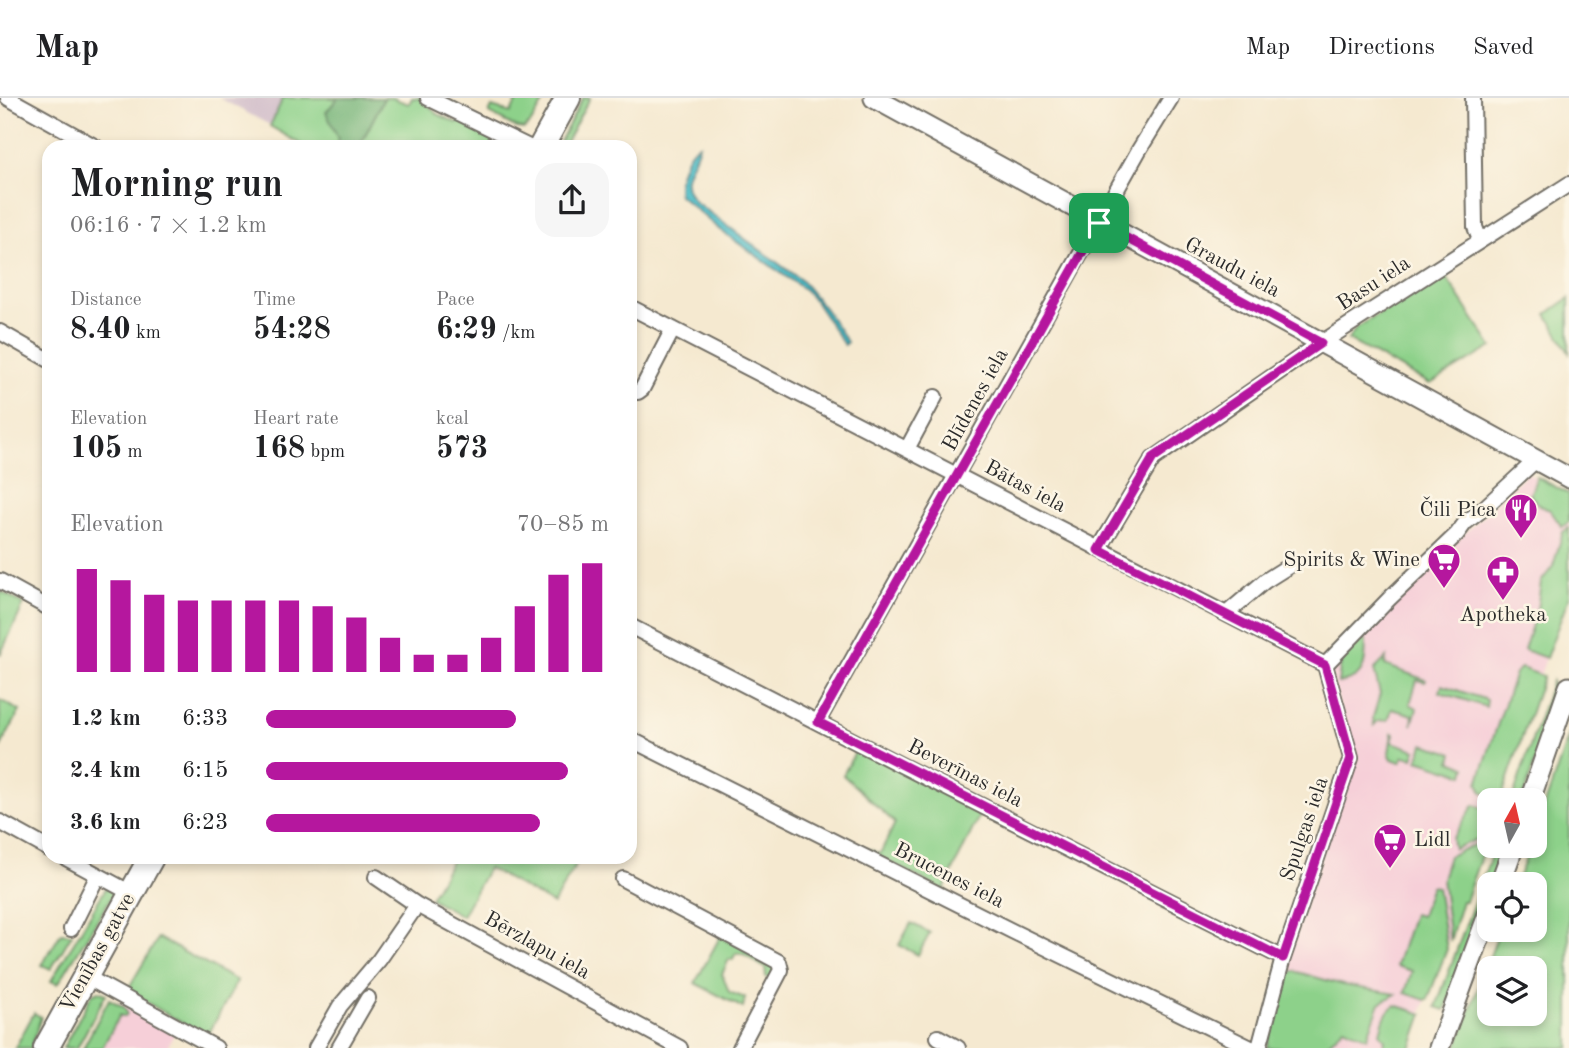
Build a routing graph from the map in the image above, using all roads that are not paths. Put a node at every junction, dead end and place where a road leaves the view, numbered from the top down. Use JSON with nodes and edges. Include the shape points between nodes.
{"nodes":[{"id":1,"x":8,"y":98,"type":"edge"},
{"id":2,"x":428,"y":98,"type":"edge"},
{"id":3,"x":568,"y":98,"type":"edge"},
{"id":4,"x":874,"y":98,"type":"edge"},
{"id":5,"x":1171,"y":98,"type":"edge"},
{"id":6,"x":1473,"y":98,"type":"edge"},
{"id":7,"x":83,"y":140,"type":"edge"},
{"id":8,"x":515,"y":140,"type":"edge"},
{"id":9,"x":545,"y":140,"type":"edge"},
{"id":10,"x":1569,"y":184,"type":"edge"},
{"id":11,"x":1099,"y":223,"type":"junction"},
{"id":12,"x":1480,"y":240,"type":"junction"},
{"id":13,"x":637,"y":311,"type":"edge"},
{"id":14,"x":673,"y":329,"type":"junction"},
{"id":15,"x":0,"y":332,"type":"edge"},
{"id":16,"x":1321,"y":343,"type":"junction"},
{"id":17,"x":42,"y":356,"type":"edge"},
{"id":18,"x":637,"y":392,"type":"edge"},
{"id":19,"x":934,"y":397,"type":"dead end"},
{"id":20,"x":907,"y":449,"type":"junction"},
{"id":21,"x":1536,"y":460,"type":"junction"},
{"id":22,"x":958,"y":475,"type":"junction"},
{"id":23,"x":1569,"y":478,"type":"edge"},
{"id":24,"x":1099,"y":550,"type":"junction"},
{"id":25,"x":1292,"y":564,"type":"dead end"},
{"id":26,"x":0,"y":581,"type":"edge"},
{"id":27,"x":42,"y":604,"type":"edge"},
{"id":28,"x":1226,"y":614,"type":"junction"},
{"id":29,"x":637,"y":630,"type":"edge"},
{"id":30,"x":1325,"y":665,"type":"junction"},
{"id":31,"x":1569,"y":687,"type":"edge"},
{"id":32,"x":818,"y":722,"type":"junction"},
{"id":33,"x":637,"y":742,"type":"edge"},
{"id":34,"x":1534,"y":788,"type":"edge"},
{"id":35,"x":0,"y":822,"type":"edge"},
{"id":36,"x":42,"y":845,"type":"edge"},
{"id":37,"x":77,"y":864,"type":"edge"},
{"id":38,"x":148,"y":864,"type":"edge"},
{"id":39,"x":98,"y":875,"type":"junction"},
{"id":40,"x":376,"y":877,"type":"dead end"},
{"id":41,"x":623,"y":879,"type":"dead end"},
{"id":42,"x":131,"y":893,"type":"junction"},
{"id":43,"x":417,"y":905,"type":"junction"},
{"id":44,"x":71,"y":929,"type":"dead end"},
{"id":45,"x":1478,"y":942,"type":"edge"},
{"id":46,"x":1283,"y":958,"type":"junction"},
{"id":47,"x":85,"y":976,"type":"junction"},
{"id":48,"x":368,"y":998,"type":"dead end"},
{"id":49,"x":938,"y":1037,"type":"dead end"},
{"id":50,"x":46,"y":1048,"type":"edge"},
{"id":51,"x":216,"y":1048,"type":"edge"},
{"id":52,"x":316,"y":1048,"type":"edge"},
{"id":53,"x":339,"y":1048,"type":"edge"},
{"id":54,"x":680,"y":1048,"type":"edge"},
{"id":55,"x":740,"y":1048,"type":"edge"},
{"id":56,"x":958,"y":1048,"type":"edge"},
{"id":57,"x":1251,"y":1048,"type":"edge"},
{"id":58,"x":1259,"y":1048,"type":"edge"},
{"id":59,"x":1439,"y":1048,"type":"edge"}],
"edges":[{"from":1,"to":7,"type":"street"},
{"from":2,"to":8,"type":"street"},
{"from":3,"to":9,"type":"highway"},
{"from":4,"to":11,"type":"main road","name":"Graudu iela"},
{"from":5,"to":11,"type":"street","name":"Blīdenes iela"},
{"from":6,"to":12,"type":"street","via":[[1475,227]]},
{"from":10,"to":12,"type":"street","name":"Basu iela"},
{"from":11,"to":16,"type":"main road","name":"Graudu iela"},
{"from":11,"to":22,"type":"street","name":"Blīdenes iela"},
{"from":12,"to":16,"type":"street","name":"Basu iela"},
{"from":13,"to":14,"type":"street","name":"Bātas iela"},
{"from":14,"to":18,"type":"street"},
{"from":14,"to":20,"type":"street","name":"Bātas iela"},
{"from":15,"to":17,"type":"street"},
{"from":16,"to":21,"type":"main road","name":"Graudu iela"},
{"from":16,"to":24,"type":"street","name":"Basu iela","via":[[1153,458]]},
{"from":19,"to":20,"type":"street"},
{"from":20,"to":22,"type":"street","name":"Bātas iela"},
{"from":21,"to":23,"type":"main road","name":"Graudu iela"},
{"from":21,"to":30,"type":"street","via":[[1465,523]]},
{"from":22,"to":24,"type":"street","name":"Bātas iela"},
{"from":22,"to":32,"type":"street","name":"Blīdenes iela"},
{"from":24,"to":28,"type":"street","name":"Bātas iela"},
{"from":25,"to":28,"type":"street"},
{"from":26,"to":27,"type":"street"},
{"from":28,"to":30,"type":"street","name":"Bātas iela"},
{"from":29,"to":32,"type":"street","name":"Beverīnas iela"},
{"from":30,"to":46,"type":"street","name":"Spulgas iela","via":[[1351,758]]},
{"from":31,"to":34,"type":"main road"},
{"from":32,"to":46,"type":"street","name":"Beverīnas iela"},
{"from":33,"to":57,"type":"street","name":"Brucenes iela"},
{"from":35,"to":36,"type":"street"},
{"from":37,"to":39,"type":"street"},
{"from":38,"to":42,"type":"highway","name":"Vienības gatve"},
{"from":39,"to":42,"type":"street"},
{"from":39,"to":44,"type":"street"},
{"from":40,"to":43,"type":"street","name":"Bērzlapu iela"},
{"from":41,"to":55,"type":"street","via":[[779,962],[781,970]]},
{"from":42,"to":47,"type":"highway","name":"Vienības gatve"},
{"from":43,"to":52,"type":"street","via":[[340,1006]]},
{"from":43,"to":54,"type":"street","name":"Bērzlapu iela"},
{"from":45,"to":59,"type":"main road"},
{"from":46,"to":58,"type":"street","name":"Spulgas iela"},
{"from":47,"to":50,"type":"highway","name":"Vienības gatve"},
{"from":47,"to":51,"type":"street"},
{"from":48,"to":53,"type":"street"},
{"from":49,"to":56,"type":"street"}]}
